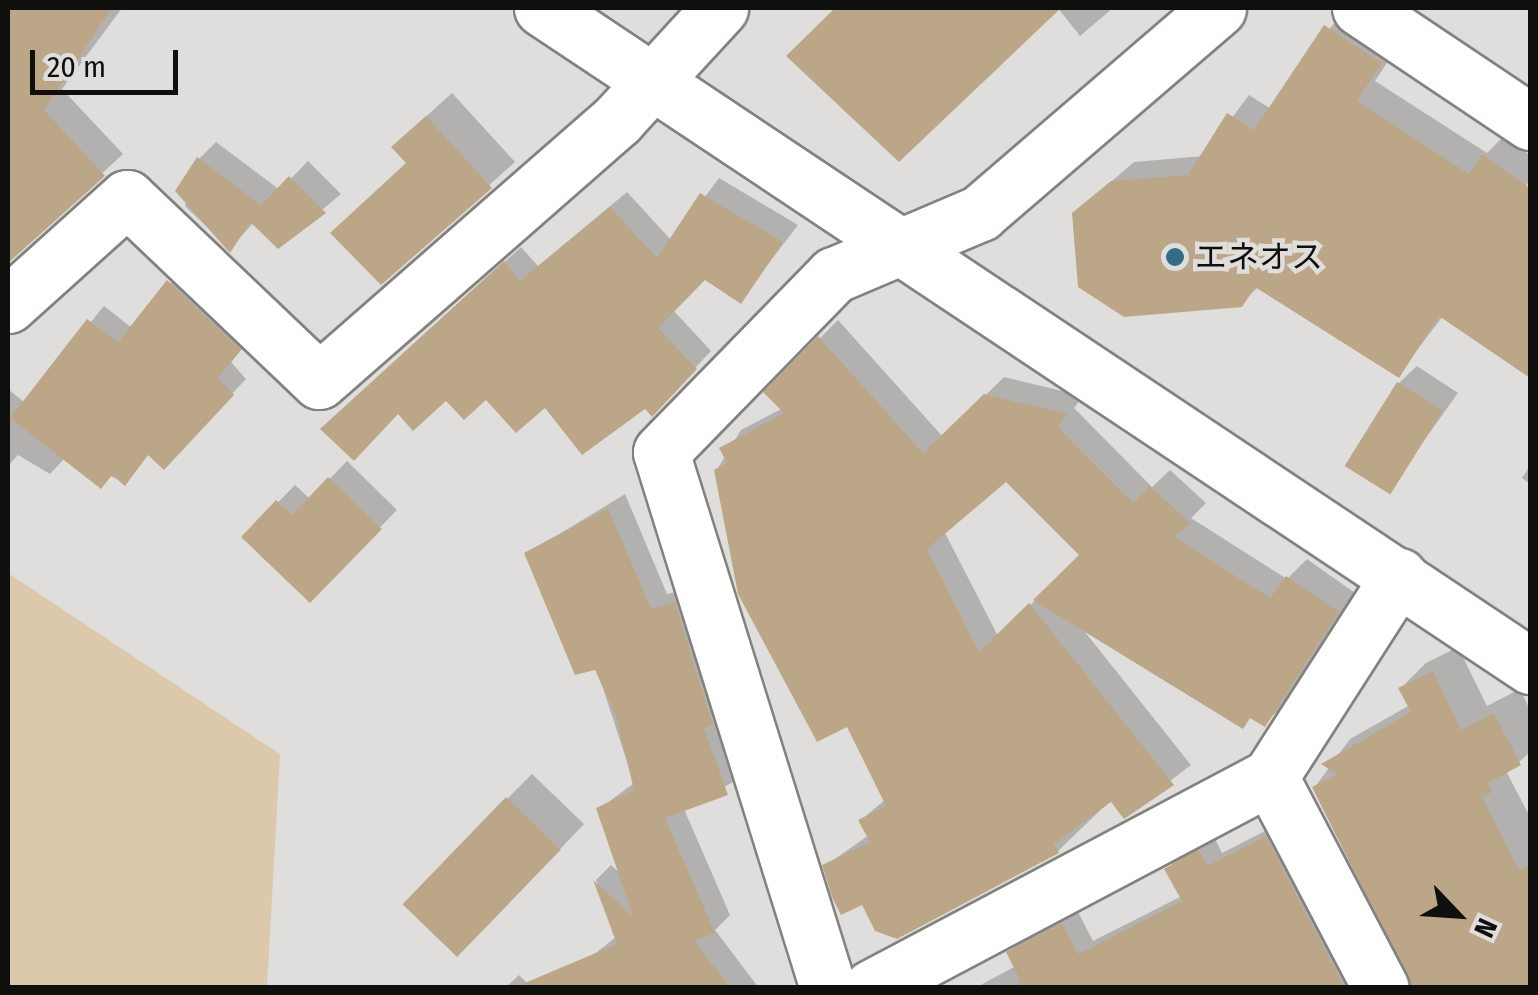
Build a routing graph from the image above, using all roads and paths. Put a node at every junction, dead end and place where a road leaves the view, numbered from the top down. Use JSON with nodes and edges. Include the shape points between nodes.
{"nodes":[{"id":1,"x":542,"y":8,"type":"edge"},
{"id":2,"x":720,"y":8,"type":"edge"},
{"id":3,"x":1218,"y":8,"type":"edge"},
{"id":4,"x":1360,"y":8,"type":"edge"},
{"id":5,"x":650,"y":79,"type":"junction"},
{"id":6,"x":1530,"y":122,"type":"edge"},
{"id":7,"x":904,"y":248,"type":"junction"},
{"id":8,"x":8,"y":305,"type":"edge"},
{"id":9,"x":1399,"y":576,"type":"junction"},
{"id":10,"x":1530,"y":666,"type":"edge"},
{"id":11,"x":1270,"y":777,"type":"junction"},
{"id":12,"x":828,"y":988,"type":"edge"},
{"id":13,"x":871,"y":988,"type":"edge"},
{"id":14,"x":1380,"y":988,"type":"edge"}],
"edges":[{"from":1,"to":5,"type":"street"},
{"from":2,"to":5,"type":"street"},
{"from":3,"to":7,"type":"street","via":[[980,213]]},
{"from":4,"to":6,"type":"street"},
{"from":5,"to":7,"type":"street"},
{"from":5,"to":8,"type":"street","via":[[618,119],[319,381],[127,198]]},
{"from":7,"to":9,"type":"street"},
{"from":7,"to":12,"type":"street","via":[[834,275],[661,452]]},
{"from":9,"to":10,"type":"street"},
{"from":9,"to":11,"type":"street"},
{"from":11,"to":13,"type":"street"},
{"from":11,"to":14,"type":"street"}]}
